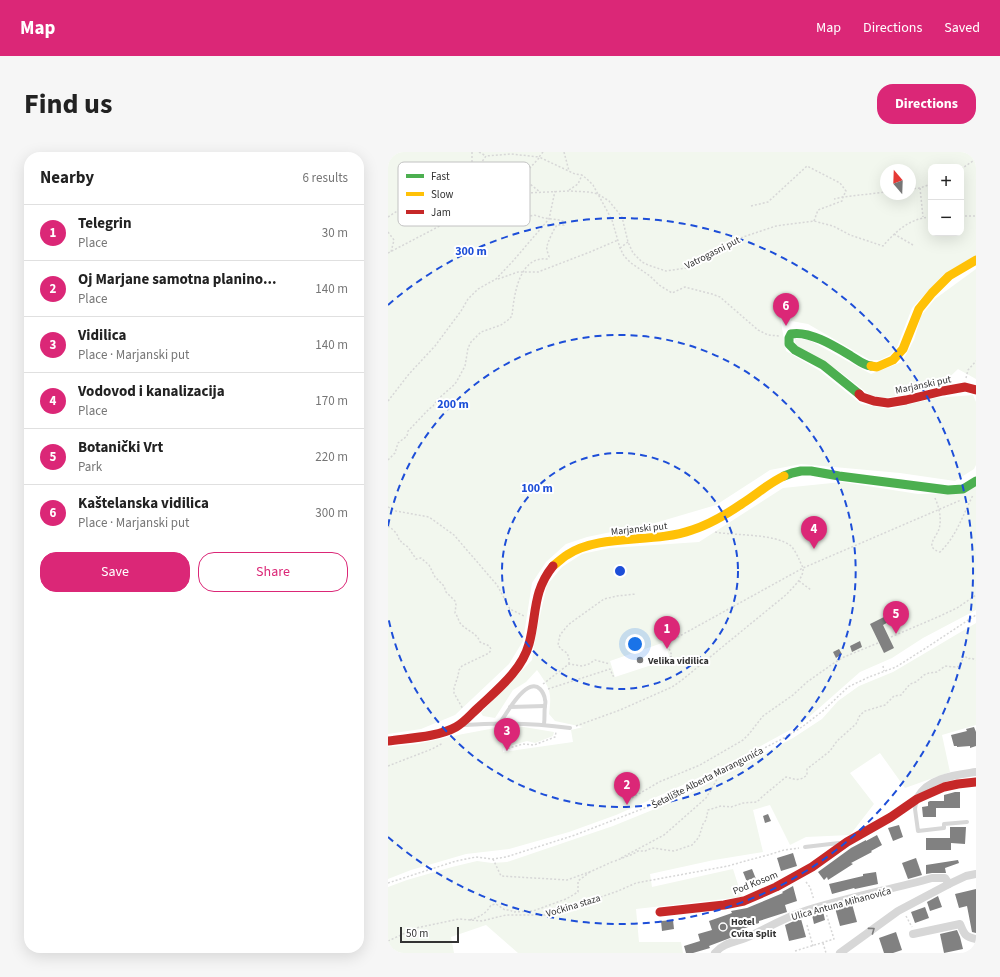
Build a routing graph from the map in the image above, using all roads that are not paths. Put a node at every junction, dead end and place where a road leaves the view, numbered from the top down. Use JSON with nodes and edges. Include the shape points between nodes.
{"nodes":[{"id":1,"x":976,"y":260,"type":"edge"},
{"id":2,"x":976,"y":390,"type":"edge"},
{"id":3,"x":976,"y":481,"type":"edge"},
{"id":4,"x":545,"y":706,"type":"junction"},
{"id":5,"x":510,"y":707,"type":"junction"},
{"id":6,"x":500,"y":723,"type":"junction"},
{"id":7,"x":544,"y":724,"type":"junction"},
{"id":8,"x":460,"y":726,"type":"junction"},
{"id":9,"x":570,"y":728,"type":"road end"},
{"id":10,"x":388,"y":741,"type":"edge"},
{"id":11,"x":976,"y":772,"type":"edge"},
{"id":12,"x":976,"y":782,"type":"edge"},
{"id":13,"x":917,"y":799,"type":"junction"},
{"id":14,"x":968,"y":822,"type":"dead end"},
{"id":15,"x":847,"y":842,"type":"junction"},
{"id":16,"x":805,"y":847,"type":"road end"},
{"id":17,"x":976,"y":874,"type":"edge"},
{"id":18,"x":949,"y":884,"type":"junction"},
{"id":19,"x":660,"y":912,"type":"dead end"},
{"id":20,"x":913,"y":934,"type":"road end"},
{"id":21,"x":976,"y":939,"type":"edge"},
{"id":22,"x":715,"y":953,"type":"edge"},
{"id":23,"x":840,"y":953,"type":"edge"}],
"edges":[{"from":1,"to":2,"type":"street","name":"Marjanski put","via":[[949,276],[932,293],[919,309],[903,349],[892,360],[877,368],[865,365],[819,339],[796,333],[791,334],[789,338],[789,344],[795,350],[823,365],[862,397],[874,401],[906,400],[965,387]]},
{"from":3,"to":8,"type":"street","name":"Marjanski put","via":[[963,489],[948,490],[802,471],[785,475],[714,522],[689,532],[664,538],[581,547],[553,565],[544,576],[538,592],[525,654],[504,683]]},
{"from":4,"to":5,"type":"lane"},
{"from":4,"to":5,"type":"lane","via":[[546,700],[540,689],[534,685],[521,694]]},
{"from":4,"to":7,"type":"lane"},
{"from":5,"to":6,"type":"lane"},
{"from":6,"to":7,"type":"lane","name":"Marjanski put"},
{"from":6,"to":8,"type":"lane","name":"Marjanski put"},
{"from":7,"to":9,"type":"lane","name":"Marjanski put"},
{"from":8,"to":10,"type":"street","name":"Marjanski put","via":[[434,735]]},
{"from":11,"to":13,"type":"street","name":"Pod Kosom","via":[[944,778],[931,784]]},
{"from":12,"to":13,"type":"street","name":"Pod Kosom","via":[[944,787]]},
{"from":13,"to":14,"type":"lane","via":[[915,809],[918,831],[944,828],[944,824]]},
{"from":13,"to":15,"type":"street","name":"Pod Kosom"},
{"from":15,"to":16,"type":"lane","name":"Pod Kosom"},
{"from":15,"to":19,"type":"street","name":"Pod Kosom","via":[[808,869],[744,901]]},
{"from":17,"to":18,"type":"street"},
{"from":18,"to":22,"type":"street","name":"Ulica Antuna Mihanovića","via":[[945,878],[932,878],[820,906],[786,918],[749,937],[726,944]]},
{"from":23,"to":18,"type":"street","one_way":true,"via":[[902,909]]},
{"from":20,"to":21,"type":"street","via":[[960,924],[964,934]]}]}
